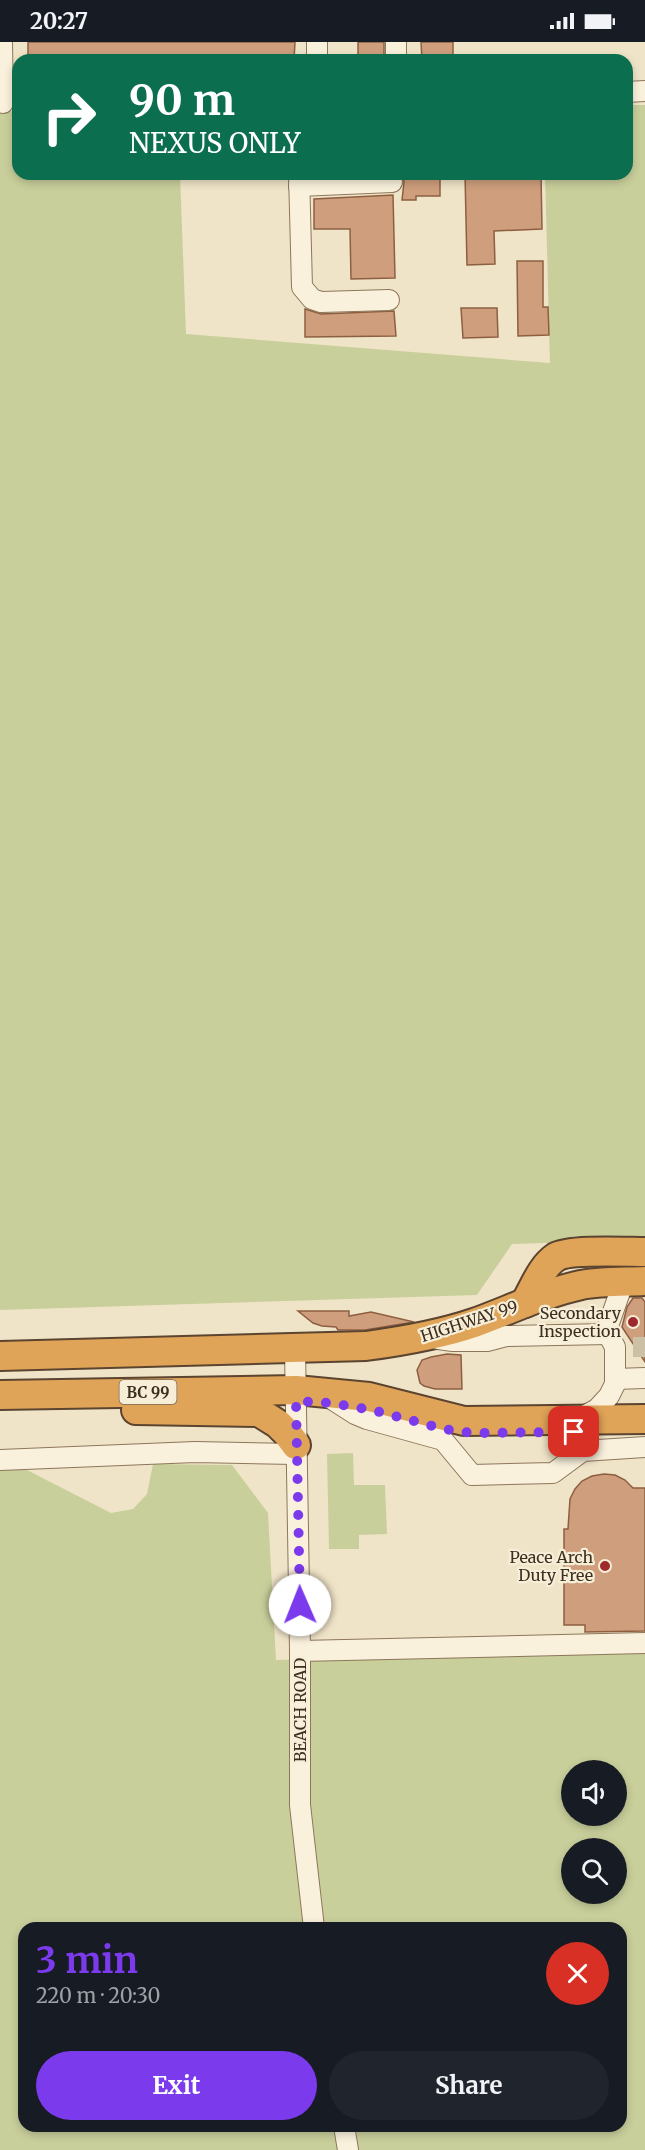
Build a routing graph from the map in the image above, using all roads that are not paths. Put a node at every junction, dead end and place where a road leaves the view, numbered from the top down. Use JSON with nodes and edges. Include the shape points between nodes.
{"nodes":[{"id":1,"x":2,"y":42,"type":"edge"},
{"id":2,"x":7,"y":103,"type":"edge"},
{"id":3,"x":299,"y":180,"type":"edge"},
{"id":4,"x":392,"y":182,"type":"dead end"},
{"id":5,"x":389,"y":300,"type":"dead end"},
{"id":6,"x":645,"y":1252,"type":"edge"},
{"id":7,"x":638,"y":1281,"type":"edge"},
{"id":8,"x":525,"y":1303,"type":"junction"},
{"id":9,"x":426,"y":1336,"type":"junction"},
{"id":10,"x":619,"y":1343,"type":"junction"},
{"id":11,"x":295,"y":1349,"type":"junction"},
{"id":12,"x":0,"y":1356,"type":"edge"},
{"id":13,"x":645,"y":1378,"type":"edge"},
{"id":14,"x":615,"y":1379,"type":"junction"},
{"id":15,"x":303,"y":1394,"type":"junction"},
{"id":16,"x":0,"y":1395,"type":"edge"},
{"id":17,"x":90,"y":1405,"type":"junction"},
{"id":18,"x":342,"y":1405,"type":"junction"},
{"id":19,"x":0,"y":1407,"type":"edge"},
{"id":20,"x":645,"y":1419,"type":"edge"},
{"id":21,"x":572,"y":1421,"type":"junction"},
{"id":22,"x":645,"y":1430,"type":"edge"},
{"id":23,"x":645,"y":1447,"type":"edge"},
{"id":24,"x":296,"y":1450,"type":"junction"},
{"id":25,"x":645,"y":1458,"type":"edge"},
{"id":26,"x":0,"y":1460,"type":"edge"},
{"id":27,"x":534,"y":1476,"type":"dead end"},
{"id":28,"x":645,"y":1643,"type":"edge"},
{"id":29,"x":300,"y":1651,"type":"junction"},
{"id":30,"x":313,"y":1922,"type":"edge"},
{"id":31,"x":345,"y":2132,"type":"edge"},
{"id":32,"x":348,"y":2150,"type":"edge"}],
"edges":[{"from":1,"to":2,"type":"street"},
{"from":3,"to":4,"type":"street"},
{"from":3,"to":5,"type":"street","via":[[302,287],[312,299],[321,302]]},
{"from":6,"to":8,"type":"highway","via":[[558,1256],[544,1268]]},
{"from":7,"to":8,"type":"highway","name":"HIGHWAY 99","via":[[584,1285]]},
{"from":7,"to":10,"type":"street","via":[[621,1290],[608,1326]]},
{"from":8,"to":9,"type":"highway","name":"HIGHWAY 99"},
{"from":9,"to":10,"type":"street","via":[[453,1341],[487,1341],[506,1336]]},
{"from":9,"to":11,"type":"highway","name":"HIGHWAY 99","via":[[377,1345]]},
{"from":10,"to":14,"type":"street"},
{"from":11,"to":12,"type":"highway"},
{"from":11,"to":15,"type":"street","name":"BEACH ROAD"},
{"from":13,"to":14,"type":"street"},
{"from":14,"to":21,"type":"street","via":[[612,1391],[597,1408]]},
{"from":15,"to":16,"type":"highway","number":"BC 99"},
{"from":15,"to":17,"type":"street"},
{"from":15,"to":18,"type":"street"},
{"from":15,"to":21,"type":"highway","number":"BC 99","via":[[369,1397],[464,1421]]},
{"from":15,"to":24,"type":"street","name":"BEACH ROAD"},
{"from":16,"to":17,"type":"highway"},
{"from":17,"to":19,"type":"street"},
{"from":17,"to":24,"type":"highway","via":[[153,1412],[258,1412],[278,1424]]},
{"from":18,"to":22,"type":"street","via":[[472,1433]]},
{"from":18,"to":23,"type":"street","via":[[368,1419],[443,1440],[471,1475],[553,1473],[583,1451]]},
{"from":20,"to":21,"type":"highway","number":"BC 99"},
{"from":24,"to":26,"type":"street"},
{"from":24,"to":29,"type":"street","name":"BEACH ROAD"},
{"from":25,"to":27,"type":"street","via":[[584,1461],[554,1481]]},
{"from":28,"to":29,"type":"street"},
{"from":29,"to":30,"type":"street","name":"BEACH ROAD","via":[[300,1805]]},
{"from":31,"to":32,"type":"street"}]}
